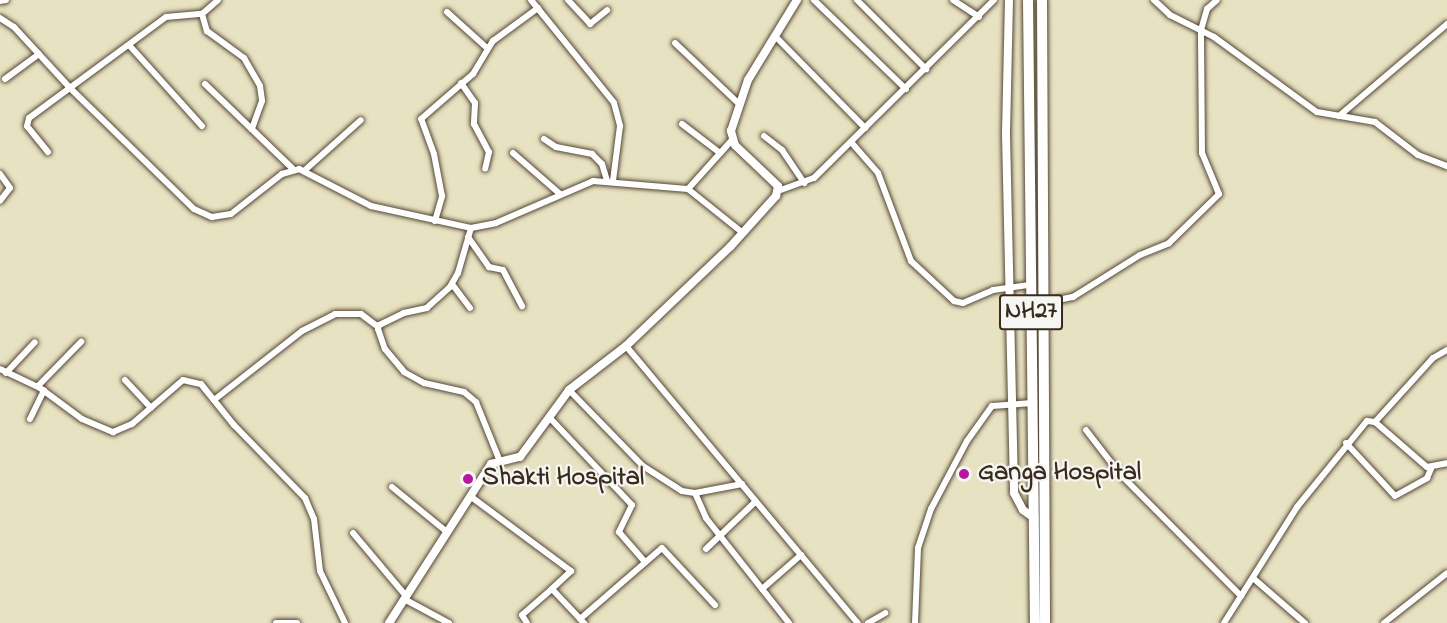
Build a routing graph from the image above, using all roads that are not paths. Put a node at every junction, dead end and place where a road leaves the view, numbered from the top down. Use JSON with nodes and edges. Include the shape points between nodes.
{"nodes":[{"id":1,"x":6,"y":0,"type":"edge"},
{"id":2,"x":218,"y":0,"type":"edge"},
{"id":3,"x":531,"y":0,"type":"edge"},
{"id":4,"x":568,"y":0,"type":"edge"},
{"id":5,"x":797,"y":0,"type":"edge"},
{"id":6,"x":814,"y":0,"type":"edge"},
{"id":7,"x":857,"y":0,"type":"edge"},
{"id":8,"x":952,"y":0,"type":"edge"},
{"id":9,"x":994,"y":0,"type":"edge"},
{"id":10,"x":1009,"y":0,"type":"edge"},
{"id":11,"x":1028,"y":0,"type":"edge"},
{"id":12,"x":1042,"y":0,"type":"edge"},
{"id":13,"x":1154,"y":0,"type":"edge"},
{"id":14,"x":1217,"y":0,"type":"edge"},
{"id":15,"x":0,"y":1,"type":"edge"},
{"id":16,"x":538,"y":8,"type":"junction"},
{"id":17,"x":607,"y":10,"type":"dead end"},
{"id":18,"x":447,"y":12,"type":"dead end"},
{"id":19,"x":202,"y":14,"type":"junction"},
{"id":20,"x":979,"y":17,"type":"junction"},
{"id":21,"x":0,"y":18,"type":"edge"},
{"id":22,"x":1447,"y":24,"type":"edge"},
{"id":23,"x":1201,"y":30,"type":"junction"},
{"id":24,"x":775,"y":36,"type":"junction"},
{"id":25,"x":675,"y":43,"type":"dead end"},
{"id":26,"x":129,"y":45,"type":"junction"},
{"id":27,"x":487,"y":48,"type":"junction"},
{"id":28,"x":39,"y":54,"type":"junction"},
{"id":29,"x":926,"y":69,"type":"junction"},
{"id":30,"x":5,"y":79,"type":"dead end"},
{"id":31,"x":461,"y":83,"type":"junction"},
{"id":32,"x":205,"y":84,"type":"dead end"},
{"id":33,"x":70,"y":88,"type":"junction"},
{"id":34,"x":906,"y":88,"type":"junction"},
{"id":35,"x":739,"y":104,"type":"junction"},
{"id":36,"x":1339,"y":116,"type":"junction"},
{"id":37,"x":362,"y":120,"type":"dead end"},
{"id":38,"x":682,"y":124,"type":"dead end"},
{"id":39,"x":202,"y":126,"type":"dead end"},
{"id":40,"x":865,"y":128,"type":"junction"},
{"id":41,"x":252,"y":129,"type":"junction"},
{"id":42,"x":764,"y":136,"type":"dead end"},
{"id":43,"x":544,"y":139,"type":"dead end"},
{"id":44,"x":732,"y":140,"type":"junction"},
{"id":45,"x":851,"y":142,"type":"junction"},
{"id":46,"x":48,"y":152,"type":"dead end"},
{"id":47,"x":513,"y":153,"type":"dead end"},
{"id":48,"x":720,"y":153,"type":"junction"},
{"id":49,"x":1446,"y":165,"type":"edge"},
{"id":50,"x":292,"y":169,"type":"junction"},
{"id":51,"x":484,"y":170,"type":"dead end"},
{"id":52,"x":304,"y":171,"type":"junction"},
{"id":53,"x":0,"y":174,"type":"edge"},
{"id":54,"x":610,"y":181,"type":"junction"},
{"id":55,"x":804,"y":183,"type":"junction"},
{"id":56,"x":688,"y":189,"type":"junction"},
{"id":57,"x":778,"y":191,"type":"junction"},
{"id":58,"x":560,"y":194,"type":"junction"},
{"id":59,"x":0,"y":201,"type":"edge"},
{"id":60,"x":435,"y":222,"type":"junction"},
{"id":61,"x":471,"y":228,"type":"junction"},
{"id":62,"x":743,"y":232,"type":"junction"},
{"id":63,"x":468,"y":237,"type":"junction"},
{"id":64,"x":452,"y":284,"type":"junction"},
{"id":65,"x":1030,"y":285,"type":"junction"},
{"id":66,"x":1008,"y":288,"type":"junction"},
{"id":67,"x":1044,"y":303,"type":"junction"},
{"id":68,"x":522,"y":306,"type":"dead end"},
{"id":69,"x":470,"y":308,"type":"dead end"},
{"id":70,"x":378,"y":327,"type":"junction"},
{"id":71,"x":35,"y":342,"type":"dead end"},
{"id":72,"x":81,"y":342,"type":"dead end"},
{"id":73,"x":626,"y":346,"type":"junction"},
{"id":74,"x":1447,"y":350,"type":"edge"},
{"id":75,"x":3,"y":371,"type":"edge"},
{"id":76,"x":125,"y":380,"type":"dead end"},
{"id":77,"x":41,"y":388,"type":"junction"},
{"id":78,"x":569,"y":390,"type":"junction"},
{"id":79,"x":214,"y":400,"type":"junction"},
{"id":80,"x":1033,"y":403,"type":"junction"},
{"id":81,"x":1010,"y":405,"type":"junction"},
{"id":82,"x":151,"y":408,"type":"junction"},
{"id":83,"x":549,"y":417,"type":"junction"},
{"id":84,"x":30,"y":420,"type":"dead end"},
{"id":85,"x":1375,"y":422,"type":"junction"},
{"id":86,"x":1086,"y":430,"type":"dead end"},
{"id":87,"x":1346,"y":443,"type":"junction"},
{"id":88,"x":499,"y":459,"type":"junction"},
{"id":89,"x":1447,"y":463,"type":"edge"},
{"id":90,"x":1431,"y":469,"type":"junction"},
{"id":91,"x":742,"y":484,"type":"junction"},
{"id":92,"x":392,"y":487,"type":"dead end"},
{"id":93,"x":695,"y":492,"type":"junction"},
{"id":94,"x":470,"y":496,"type":"junction"},
{"id":95,"x":756,"y":501,"type":"junction"},
{"id":96,"x":1034,"y":518,"type":"junction"},
{"id":97,"x":447,"y":532,"type":"junction"},
{"id":98,"x":353,"y":533,"type":"dead end"},
{"id":99,"x":719,"y":535,"type":"junction"},
{"id":100,"x":706,"y":549,"type":"dead end"},
{"id":101,"x":801,"y":555,"type":"junction"},
{"id":102,"x":645,"y":562,"type":"junction"},
{"id":103,"x":1447,"y":573,"type":"edge"},
{"id":104,"x":1253,"y":578,"type":"junction"},
{"id":105,"x":762,"y":589,"type":"junction"},
{"id":106,"x":552,"y":590,"type":"junction"},
{"id":107,"x":1241,"y":596,"type":"junction"},
{"id":108,"x":405,"y":597,"type":"junction"},
{"id":109,"x":715,"y":605,"type":"dead end"},
{"id":110,"x":885,"y":613,"type":"dead end"},
{"id":111,"x":582,"y":621,"type":"edge"},
{"id":112,"x":276,"y":623,"type":"edge"},
{"id":113,"x":297,"y":623,"type":"edge"},
{"id":114,"x":345,"y":623,"type":"edge"},
{"id":115,"x":389,"y":623,"type":"edge"},
{"id":116,"x":449,"y":623,"type":"edge"},
{"id":117,"x":527,"y":623,"type":"edge"},
{"id":118,"x":789,"y":623,"type":"edge"},
{"id":119,"x":858,"y":623,"type":"edge"},
{"id":120,"x":868,"y":623,"type":"edge"},
{"id":121,"x":915,"y":623,"type":"edge"},
{"id":122,"x":1035,"y":623,"type":"edge"},
{"id":123,"x":1045,"y":623,"type":"edge"},
{"id":124,"x":1224,"y":623,"type":"edge"},
{"id":125,"x":1305,"y":623,"type":"edge"},
{"id":126,"x":1384,"y":623,"type":"edge"}],
"edges":[{"from":1,"to":15,"type":"street"},
{"from":2,"to":19,"type":"street"},
{"from":3,"to":16,"type":"street"},
{"from":4,"to":17,"type":"street","via":[[590,24]]},
{"from":5,"to":24,"type":"street"},
{"from":6,"to":34,"type":"street"},
{"from":7,"to":29,"type":"street"},
{"from":8,"to":20,"type":"street"},
{"from":9,"to":20,"type":"street"},
{"from":10,"to":66,"type":"street"},
{"from":11,"to":65,"type":"highway","number":"NH27"},
{"from":12,"to":67,"type":"highway","number":"NH27"},
{"from":13,"to":23,"type":"street","via":[[1170,15]]},
{"from":14,"to":23,"type":"street","via":[[1207,9]]},
{"from":16,"to":27,"type":"street"},
{"from":16,"to":54,"type":"street","via":[[614,103],[620,126]]},
{"from":18,"to":27,"type":"street"},
{"from":19,"to":26,"type":"street","via":[[173,14]]},
{"from":19,"to":41,"type":"street","via":[[207,31],[244,58],[260,86],[263,96]]},
{"from":20,"to":29,"type":"street"},
{"from":21,"to":28,"type":"street"},
{"from":22,"to":36,"type":"street"},
{"from":23,"to":36,"type":"street","via":[[1317,112]]},
{"from":23,"to":67,"type":"street","via":[[1202,159],[1220,194],[1169,243],[1140,255],[1073,297]]},
{"from":24,"to":35,"type":"street"},
{"from":24,"to":40,"type":"street"},
{"from":25,"to":35,"type":"street"},
{"from":26,"to":33,"type":"street"},
{"from":26,"to":39,"type":"street"},
{"from":27,"to":31,"type":"street","via":[[478,67]]},
{"from":28,"to":30,"type":"street"},
{"from":28,"to":33,"type":"street"},
{"from":29,"to":34,"type":"street"},
{"from":31,"to":51,"type":"street","via":[[475,103],[474,124],[489,152]]},
{"from":31,"to":60,"type":"street","via":[[420,122],[434,154],[442,196]]},
{"from":32,"to":41,"type":"street"},
{"from":33,"to":46,"type":"street","via":[[25,123]]},
{"from":33,"to":50,"type":"street","via":[[204,214],[231,214]]},
{"from":34,"to":40,"type":"street"},
{"from":35,"to":44,"type":"street"},
{"from":36,"to":49,"type":"street","via":[[1375,122],[1418,155]]},
{"from":37,"to":52,"type":"street"},
{"from":38,"to":48,"type":"street"},
{"from":40,"to":45,"type":"street"},
{"from":41,"to":50,"type":"street"},
{"from":42,"to":55,"type":"street","via":[[782,150]]},
{"from":43,"to":54,"type":"street","via":[[556,147],[597,157]]},
{"from":44,"to":48,"type":"street"},
{"from":44,"to":57,"type":"street"},
{"from":45,"to":55,"type":"street"},
{"from":45,"to":66,"type":"street","via":[[878,173],[911,261],[959,303]]},
{"from":47,"to":58,"type":"street"},
{"from":48,"to":56,"type":"street"},
{"from":50,"to":52,"type":"street"},
{"from":52,"to":60,"type":"street","via":[[371,206]]},
{"from":53,"to":59,"type":"street","via":[[10,188]]},
{"from":54,"to":56,"type":"street"},
{"from":54,"to":58,"type":"street","via":[[586,182]]},
{"from":55,"to":57,"type":"street"},
{"from":56,"to":62,"type":"street"},
{"from":57,"to":62,"type":"street"},
{"from":58,"to":61,"type":"street","via":[[496,223]]},
{"from":60,"to":61,"type":"street"},
{"from":61,"to":63,"type":"street"},
{"from":62,"to":73,"type":"street"},
{"from":63,"to":64,"type":"street"},
{"from":63,"to":68,"type":"street","via":[[489,267],[503,270]]},
{"from":64,"to":69,"type":"street"},
{"from":64,"to":70,"type":"street","via":[[427,308],[408,312]]},
{"from":65,"to":66,"type":"street"},
{"from":65,"to":80,"type":"highway","number":"NH27"},
{"from":66,"to":81,"type":"street"},
{"from":67,"to":123,"type":"highway","number":"NH27"},
{"from":70,"to":79,"type":"street","via":[[361,314],[335,314],[302,331]]},
{"from":70,"to":88,"type":"street","via":[[385,349],[404,372],[424,383],[465,392],[476,402]]},
{"from":71,"to":75,"type":"street"},
{"from":72,"to":77,"type":"street"},
{"from":73,"to":78,"type":"street"},
{"from":73,"to":91,"type":"street"},
{"from":74,"to":85,"type":"street","via":[[1433,358]]},
{"from":75,"to":77,"type":"street"},
{"from":76,"to":82,"type":"street"},
{"from":77,"to":82,"type":"street","via":[[82,419],[113,432],[122,430]]},
{"from":77,"to":84,"type":"street"},
{"from":78,"to":83,"type":"street"},
{"from":78,"to":93,"type":"street","via":[[643,466],[682,491]]},
{"from":79,"to":82,"type":"street","via":[[201,384],[187,379]]},
{"from":79,"to":114,"type":"street","via":[[304,498],[314,519],[320,571]]},
{"from":80,"to":81,"type":"street"},
{"from":80,"to":96,"type":"highway","number":"NH27"},
{"from":81,"to":96,"type":"street","via":[[1014,493],[1023,510]]},
{"from":81,"to":121,"type":"street","via":[[992,406],[967,441],[931,509],[918,548]]},
{"from":83,"to":88,"type":"street","via":[[520,457]]},
{"from":83,"to":102,"type":"street","via":[[632,505],[619,532]]},
{"from":85,"to":87,"type":"street","via":[[1368,421]]},
{"from":85,"to":90,"type":"street"},
{"from":86,"to":107,"type":"street","via":[[1120,474]]},
{"from":87,"to":90,"type":"street","via":[[1395,496],[1427,478]]},
{"from":87,"to":104,"type":"street","via":[[1297,507]]},
{"from":88,"to":94,"type":"street","via":[[491,464]]},
{"from":89,"to":90,"type":"street"},
{"from":91,"to":93,"type":"street"},
{"from":91,"to":95,"type":"street"},
{"from":92,"to":97,"type":"street"},
{"from":93,"to":99,"type":"street","via":[[706,518]]},
{"from":94,"to":97,"type":"street"},
{"from":94,"to":106,"type":"street","via":[[571,571]]},
{"from":95,"to":99,"type":"street"},
{"from":95,"to":101,"type":"street"},
{"from":96,"to":122,"type":"highway","number":"NH27"},
{"from":97,"to":108,"type":"street"},
{"from":98,"to":108,"type":"street"},
{"from":99,"to":100,"type":"street"},
{"from":99,"to":105,"type":"street"},
{"from":101,"to":105,"type":"street"},
{"from":101,"to":119,"type":"street"},
{"from":102,"to":109,"type":"street","via":[[662,548]]},
{"from":102,"to":111,"type":"street"},
{"from":103,"to":126,"type":"street"},
{"from":104,"to":107,"type":"street"},
{"from":104,"to":125,"type":"street"},
{"from":105,"to":118,"type":"street"},
{"from":106,"to":111,"type":"street"},
{"from":106,"to":117,"type":"street","via":[[522,615]]},
{"from":107,"to":124,"type":"street"},
{"from":108,"to":115,"type":"street"},
{"from":108,"to":116,"type":"street"},
{"from":110,"to":120,"type":"street"},
{"from":112,"to":113,"type":"street"}]}
